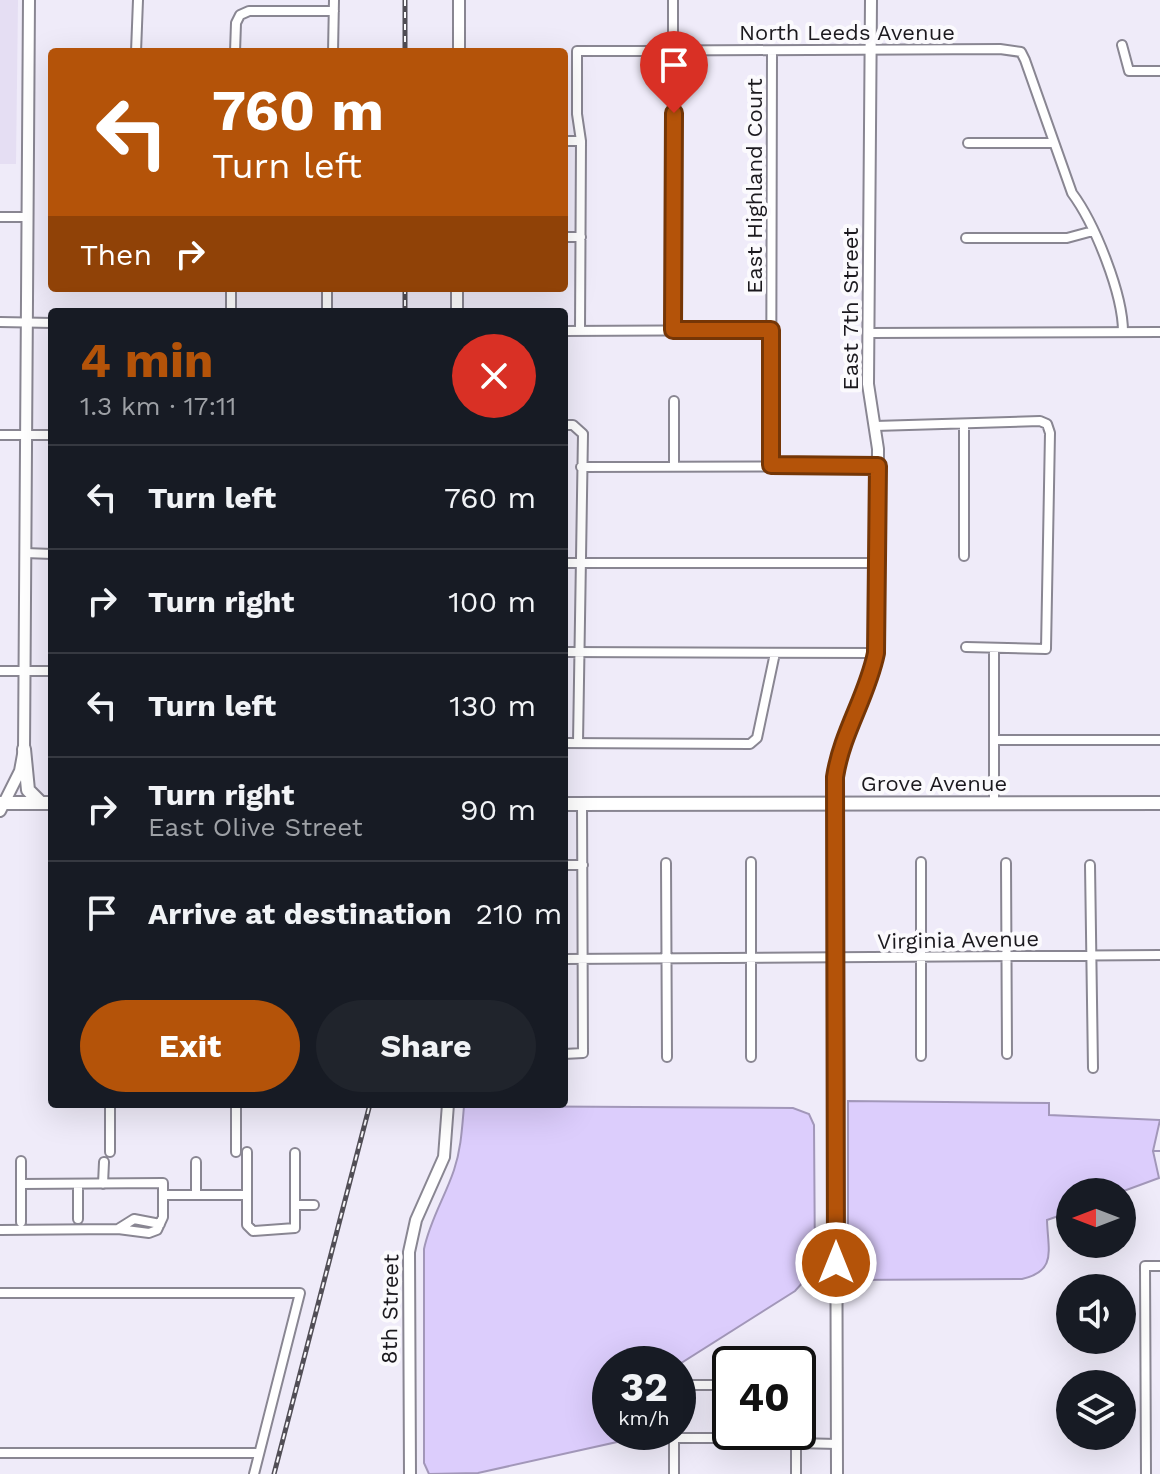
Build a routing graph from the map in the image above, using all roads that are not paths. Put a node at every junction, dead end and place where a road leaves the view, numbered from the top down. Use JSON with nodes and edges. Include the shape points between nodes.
{"nodes":[{"id":1,"x":29,"y":0,"type":"edge"},
{"id":2,"x":138,"y":0,"type":"edge"},
{"id":3,"x":334,"y":0,"type":"edge"},
{"id":4,"x":459,"y":0,"type":"edge"},
{"id":5,"x":673,"y":0,"type":"edge"},
{"id":6,"x":871,"y":0,"type":"edge"},
{"id":7,"x":334,"y":11,"type":"junction"},
{"id":8,"x":1122,"y":45,"type":"dead end"},
{"id":9,"x":136,"y":48,"type":"edge"},
{"id":10,"x":235,"y":48,"type":"edge"},
{"id":11,"x":333,"y":48,"type":"edge"},
{"id":12,"x":459,"y":48,"type":"edge"},
{"id":13,"x":675,"y":51,"type":"junction"},
{"id":14,"x":772,"y":51,"type":"junction"},
{"id":15,"x":871,"y":51,"type":"junction"},
{"id":16,"x":1160,"y":71,"type":"edge"},
{"id":17,"x":568,"y":141,"type":"edge"},
{"id":18,"x":581,"y":141,"type":"junction"},
{"id":19,"x":968,"y":143,"type":"dead end"},
{"id":20,"x":1054,"y":143,"type":"junction"},
{"id":21,"x":0,"y":217,"type":"edge"},
{"id":22,"x":27,"y":217,"type":"junction"},
{"id":23,"x":1093,"y":231,"type":"junction"},
{"id":24,"x":568,"y":237,"type":"edge"},
{"id":25,"x":581,"y":237,"type":"junction"},
{"id":26,"x":966,"y":238,"type":"dead end"},
{"id":27,"x":0,"y":322,"type":"edge"},
{"id":28,"x":27,"y":322,"type":"junction"},
{"id":29,"x":48,"y":323,"type":"edge"},
{"id":30,"x":580,"y":330,"type":"junction"},
{"id":31,"x":673,"y":330,"type":"junction"},
{"id":32,"x":771,"y":330,"type":"junction"},
{"id":33,"x":568,"y":331,"type":"edge"},
{"id":34,"x":1123,"y":332,"type":"junction"},
{"id":35,"x":1160,"y":332,"type":"edge"},
{"id":36,"x":869,"y":333,"type":"junction"},
{"id":37,"x":674,"y":401,"type":"dead end"},
{"id":38,"x":964,"y":424,"type":"junction"},
{"id":39,"x":568,"y":426,"type":"edge"},
{"id":40,"x":875,"y":426,"type":"junction"},
{"id":41,"x":0,"y":435,"type":"edge"},
{"id":42,"x":26,"y":435,"type":"junction"},
{"id":43,"x":48,"y":435,"type":"edge"},
{"id":44,"x":771,"y":465,"type":"junction"},
{"id":45,"x":674,"y":466,"type":"junction"},
{"id":46,"x":878,"y":466,"type":"junction"},
{"id":47,"x":581,"y":467,"type":"junction"},
{"id":48,"x":25,"y":553,"type":"junction"},
{"id":49,"x":48,"y":554,"type":"edge"},
{"id":50,"x":964,"y":556,"type":"dead end"},
{"id":51,"x":581,"y":562,"type":"junction"},
{"id":52,"x":568,"y":563,"type":"edge"},
{"id":53,"x":877,"y":563,"type":"junction"},
{"id":54,"x":966,"y":647,"type":"dead end"},
{"id":55,"x":994,"y":649,"type":"junction"},
{"id":56,"x":568,"y":652,"type":"edge"},
{"id":57,"x":579,"y":652,"type":"junction"},
{"id":58,"x":775,"y":653,"type":"junction"},
{"id":59,"x":876,"y":653,"type":"junction"},
{"id":60,"x":0,"y":671,"type":"edge"},
{"id":61,"x":24,"y":671,"type":"junction"},
{"id":62,"x":48,"y":671,"type":"edge"},
{"id":63,"x":994,"y":740,"type":"junction"},
{"id":64,"x":1160,"y":740,"type":"edge"},
{"id":65,"x":568,"y":743,"type":"edge"},
{"id":66,"x":578,"y":743,"type":"junction"},
{"id":67,"x":24,"y":749,"type":"junction"},
{"id":68,"x":46,"y":803,"type":"edge"},
{"id":69,"x":835,"y":803,"type":"junction"},
{"id":70,"x":1160,"y":803,"type":"edge"},
{"id":71,"x":568,"y":804,"type":"edge"},
{"id":72,"x":582,"y":804,"type":"junction"},
{"id":73,"x":994,"y":804,"type":"junction"},
{"id":74,"x":2,"y":806,"type":"edge"},
{"id":75,"x":751,"y":862,"type":"dead end"},
{"id":76,"x":921,"y":862,"type":"dead end"},
{"id":77,"x":666,"y":863,"type":"dead end"},
{"id":78,"x":1006,"y":863,"type":"dead end"},
{"id":79,"x":568,"y":865,"type":"edge"},
{"id":80,"x":583,"y":865,"type":"junction"},
{"id":81,"x":1090,"y":865,"type":"dead end"},
{"id":82,"x":1160,"y":955,"type":"edge"},
{"id":83,"x":1092,"y":956,"type":"junction"},
{"id":84,"x":568,"y":959,"type":"edge"},
{"id":85,"x":583,"y":959,"type":"junction"},
{"id":86,"x":751,"y":959,"type":"junction"},
{"id":87,"x":836,"y":959,"type":"junction"},
{"id":88,"x":921,"y":959,"type":"junction"},
{"id":89,"x":1007,"y":959,"type":"junction"},
{"id":90,"x":667,"y":960,"type":"junction"},
{"id":91,"x":568,"y":1054,"type":"edge"},
{"id":92,"x":1007,"y":1054,"type":"dead end"},
{"id":93,"x":921,"y":1056,"type":"dead end"},
{"id":94,"x":667,"y":1057,"type":"dead end"},
{"id":95,"x":751,"y":1057,"type":"dead end"},
{"id":96,"x":1093,"y":1068,"type":"dead end"},
{"id":97,"x":110,"y":1108,"type":"edge"},
{"id":98,"x":236,"y":1108,"type":"edge"},
{"id":99,"x":448,"y":1108,"type":"edge"},
{"id":100,"x":110,"y":1152,"type":"dead end"},
{"id":101,"x":236,"y":1152,"type":"dead end"},
{"id":102,"x":247,"y":1152,"type":"dead end"},
{"id":103,"x":295,"y":1153,"type":"dead end"},
{"id":104,"x":21,"y":1161,"type":"dead end"},
{"id":105,"x":104,"y":1162,"type":"dead end"},
{"id":106,"x":196,"y":1162,"type":"dead end"},
{"id":107,"x":21,"y":1184,"type":"junction"},
{"id":108,"x":78,"y":1184,"type":"junction"},
{"id":109,"x":103,"y":1184,"type":"junction"},
{"id":110,"x":163,"y":1195,"type":"junction"},
{"id":111,"x":196,"y":1195,"type":"junction"},
{"id":112,"x":247,"y":1195,"type":"junction"},
{"id":113,"x":295,"y":1205,"type":"junction"},
{"id":114,"x":314,"y":1205,"type":"dead end"},
{"id":115,"x":78,"y":1219,"type":"dead end"},
{"id":116,"x":21,"y":1222,"type":"dead end"},
{"id":117,"x":143,"y":1222,"type":"junction"},
{"id":118,"x":160,"y":1224,"type":"junction"},
{"id":119,"x":118,"y":1229,"type":"junction"},
{"id":120,"x":0,"y":1230,"type":"edge"},
{"id":121,"x":140,"y":1233,"type":"junction"},
{"id":122,"x":1160,"y":1266,"type":"edge"},
{"id":123,"x":0,"y":1293,"type":"edge"},
{"id":124,"x":816,"y":1443,"type":"edge"},
{"id":125,"x":837,"y":1444,"type":"junction"},
{"id":126,"x":674,"y":1450,"type":"edge"},
{"id":127,"x":796,"y":1450,"type":"edge"},
{"id":128,"x":0,"y":1453,"type":"edge"},
{"id":129,"x":259,"y":1453,"type":"junction"},
{"id":130,"x":254,"y":1474,"type":"edge"},
{"id":131,"x":410,"y":1474,"type":"edge"},
{"id":132,"x":674,"y":1474,"type":"edge"},
{"id":133,"x":796,"y":1474,"type":"edge"},
{"id":134,"x":837,"y":1474,"type":"edge"},
{"id":135,"x":1146,"y":1474,"type":"edge"}],
"edges":[{"from":1,"to":22,"type":"street"},
{"from":2,"to":9,"type":"street"},
{"from":3,"to":7,"type":"street"},
{"from":4,"to":12,"type":"street"},
{"from":5,"to":13,"type":"street"},
{"from":6,"to":15,"type":"street","name":"East 7th Street"},
{"from":7,"to":10,"type":"street","via":[[249,11],[236,23]]},
{"from":7,"to":11,"type":"street"},
{"from":8,"to":16,"type":"street","via":[[1129,71]]},
{"from":13,"to":14,"type":"street","name":"North Leeds Avenue"},
{"from":13,"to":18,"type":"street","name":"North Leeds Avenue","via":[[577,51]]},
{"from":13,"to":31,"type":"street"},
{"from":14,"to":15,"type":"street","name":"North Leeds Avenue"},
{"from":14,"to":32,"type":"street","name":"East Highland Court"},
{"from":15,"to":20,"type":"street","name":"North Leeds Avenue","via":[[1021,52]]},
{"from":15,"to":36,"type":"street","name":"East 7th Street"},
{"from":17,"to":18,"type":"street"},
{"from":18,"to":25,"type":"street"},
{"from":19,"to":20,"type":"street"},
{"from":20,"to":23,"type":"street"},
{"from":21,"to":22,"type":"street"},
{"from":22,"to":28,"type":"street"},
{"from":23,"to":26,"type":"street","via":[[1067,238]]},
{"from":23,"to":34,"type":"street","via":[[1123,314]]},
{"from":24,"to":25,"type":"street"},
{"from":25,"to":30,"type":"street"},
{"from":27,"to":28,"type":"street"},
{"from":28,"to":29,"type":"street"},
{"from":28,"to":42,"type":"street"},
{"from":30,"to":31,"type":"street"},
{"from":30,"to":33,"type":"street"},
{"from":31,"to":32,"type":"street"},
{"from":32,"to":44,"type":"street","name":"East Highland Court"},
{"from":34,"to":35,"type":"street"},
{"from":34,"to":36,"type":"street"},
{"from":36,"to":40,"type":"street","name":"East 7th Street","via":[[868,384]]},
{"from":37,"to":45,"type":"street"},
{"from":38,"to":40,"type":"street"},
{"from":38,"to":50,"type":"street"},
{"from":38,"to":55,"type":"street","via":[[1040,421],[1050,433],[1046,649]]},
{"from":39,"to":47,"type":"street","via":[[583,434]]},
{"from":40,"to":46,"type":"street","name":"East 7th Street"},
{"from":41,"to":42,"type":"street"},
{"from":42,"to":43,"type":"street"},
{"from":42,"to":48,"type":"street"},
{"from":44,"to":45,"type":"street"},
{"from":44,"to":46,"type":"street"},
{"from":45,"to":47,"type":"street"},
{"from":46,"to":53,"type":"street","name":"East 7th Street"},
{"from":47,"to":51,"type":"street"},
{"from":48,"to":49,"type":"street"},
{"from":48,"to":61,"type":"street"},
{"from":51,"to":52,"type":"street"},
{"from":51,"to":53,"type":"street"},
{"from":51,"to":57,"type":"street"},
{"from":53,"to":59,"type":"street","name":"East 7th Street"},
{"from":54,"to":55,"type":"street"},
{"from":55,"to":63,"type":"street"},
{"from":56,"to":57,"type":"street"},
{"from":57,"to":58,"type":"street"},
{"from":57,"to":66,"type":"street"},
{"from":58,"to":59,"type":"street"},
{"from":58,"to":66,"type":"street","via":[[757,738],[750,744]]},
{"from":59,"to":69,"type":"street","name":"East 7th Street","via":[[838,754]]},
{"from":60,"to":61,"type":"street"},
{"from":61,"to":62,"type":"street"},
{"from":61,"to":67,"type":"street"},
{"from":63,"to":64,"type":"street"},
{"from":63,"to":73,"type":"street"},
{"from":65,"to":66,"type":"street"},
{"from":67,"to":68,"type":"main road","via":[[28,790]]},
{"from":67,"to":74,"type":"street","via":[[20,771]]},
{"from":68,"to":74,"type":"main road"},
{"from":69,"to":72,"type":"main road","name":"Grove Avenue"},
{"from":69,"to":73,"type":"main road","name":"Grove Avenue"},
{"from":69,"to":87,"type":"street","name":"East 7th Street"},
{"from":70,"to":73,"type":"main road","name":"Grove Avenue"},
{"from":71,"to":72,"type":"main road","name":"Grove Avenue"},
{"from":72,"to":80,"type":"street"},
{"from":75,"to":86,"type":"street"},
{"from":76,"to":88,"type":"street"},
{"from":77,"to":90,"type":"street"},
{"from":78,"to":89,"type":"street"},
{"from":79,"to":80,"type":"street"},
{"from":80,"to":85,"type":"street"},
{"from":81,"to":83,"type":"street"},
{"from":82,"to":83,"type":"street","name":"Virginia Avenue"},
{"from":83,"to":89,"type":"street","name":"Virginia Avenue"},
{"from":83,"to":96,"type":"street"},
{"from":84,"to":85,"type":"street","name":"Virginia Avenue"},
{"from":85,"to":90,"type":"street","name":"Virginia Avenue"},
{"from":85,"to":91,"type":"street","via":[[583,1053]]},
{"from":86,"to":87,"type":"street","name":"Virginia Avenue"},
{"from":86,"to":90,"type":"street","name":"Virginia Avenue"},
{"from":86,"to":95,"type":"street"},
{"from":87,"to":88,"type":"street","name":"Virginia Avenue"},
{"from":87,"to":125,"type":"street","name":"East 7th Street"},
{"from":88,"to":89,"type":"street","name":"Virginia Avenue"},
{"from":88,"to":93,"type":"street"},
{"from":89,"to":92,"type":"street"},
{"from":90,"to":94,"type":"street"},
{"from":97,"to":100,"type":"street"},
{"from":98,"to":101,"type":"street"},
{"from":99,"to":131,"type":"street","name":"8th Street","via":[[444,1157],[416,1220],[409,1252]]},
{"from":102,"to":112,"type":"street"},
{"from":103,"to":113,"type":"street"},
{"from":104,"to":107,"type":"street"},
{"from":105,"to":109,"type":"street"},
{"from":106,"to":111,"type":"street"},
{"from":107,"to":108,"type":"street"},
{"from":107,"to":116,"type":"street"},
{"from":108,"to":109,"type":"street"},
{"from":108,"to":115,"type":"street"},
{"from":109,"to":110,"type":"street","via":[[163,1183]]},
{"from":110,"to":111,"type":"street"},
{"from":110,"to":118,"type":"street"},
{"from":111,"to":112,"type":"street"},
{"from":112,"to":113,"type":"street","via":[[247,1225],[253,1231],[291,1231]]},
{"from":113,"to":114,"type":"street"},
{"from":117,"to":118,"type":"street"},
{"from":117,"to":119,"type":"street","via":[[128,1220]]},
{"from":117,"to":121,"type":"street"},
{"from":118,"to":121,"type":"street"},
{"from":119,"to":120,"type":"street"},
{"from":119,"to":121,"type":"street"},
{"from":122,"to":135,"type":"street","via":[[1145,1266]]},
{"from":123,"to":129,"type":"street","via":[[300,1293]]},
{"from":124,"to":125,"type":"street"},
{"from":125,"to":134,"type":"street","name":"East 7th Street"},
{"from":126,"to":132,"type":"street"},
{"from":127,"to":133,"type":"street"},
{"from":128,"to":129,"type":"street"},
{"from":129,"to":130,"type":"street"}]}
